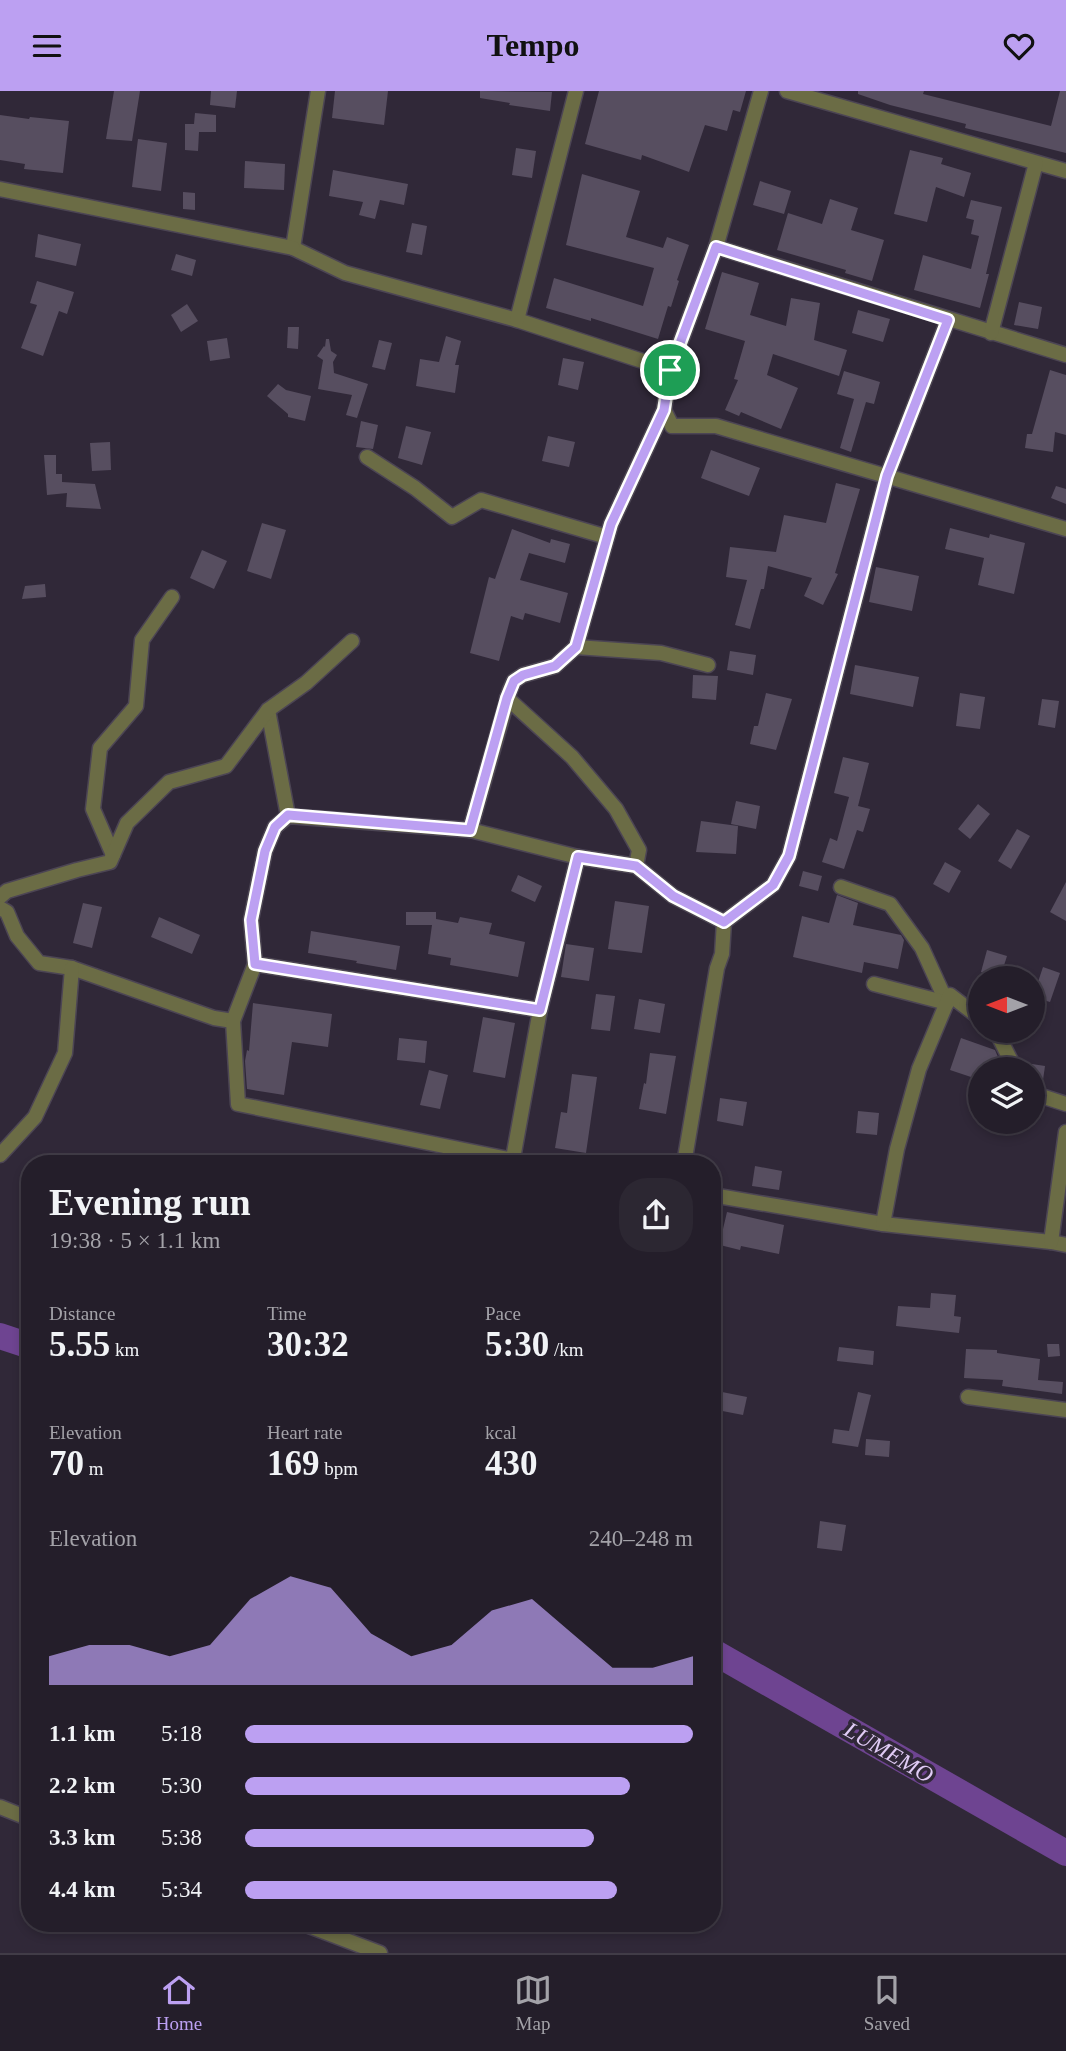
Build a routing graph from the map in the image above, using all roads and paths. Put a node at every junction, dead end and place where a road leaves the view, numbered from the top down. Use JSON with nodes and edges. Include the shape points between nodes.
{"nodes":[{"id":1,"x":318,"y":91,"type":"edge"},
{"id":2,"x":576,"y":91,"type":"edge"},
{"id":3,"x":761,"y":91,"type":"edge"},
{"id":4,"x":787,"y":91,"type":"edge"},
{"id":5,"x":1036,"y":163,"type":"junction"},
{"id":6,"x":1066,"y":171,"type":"edge"},
{"id":7,"x":0,"y":189,"type":"edge"},
{"id":8,"x":716,"y":247,"type":"junction"},
{"id":9,"x":293,"y":248,"type":"junction"},
{"id":10,"x":517,"y":320,"type":"junction"},
{"id":11,"x":948,"y":320,"type":"junction"},
{"id":12,"x":991,"y":334,"type":"junction"},
{"id":13,"x":1066,"y":355,"type":"edge"},
{"id":14,"x":670,"y":370,"type":"junction"},
{"id":15,"x":664,"y":410,"type":"junction"},
{"id":16,"x":367,"y":457,"type":"dead end"},
{"id":17,"x":887,"y":476,"type":"junction"},
{"id":18,"x":1066,"y":529,"type":"edge"},
{"id":19,"x":607,"y":537,"type":"junction"},
{"id":20,"x":172,"y":597,"type":"dead end"},
{"id":21,"x":352,"y":641,"type":"dead end"},
{"id":22,"x":576,"y":647,"type":"junction"},
{"id":23,"x":708,"y":665,"type":"dead end"},
{"id":24,"x":507,"y":698,"type":"junction"},
{"id":25,"x":268,"y":711,"type":"junction"},
{"id":26,"x":288,"y":815,"type":"junction"},
{"id":27,"x":470,"y":830,"type":"junction"},
{"id":28,"x":113,"y":855,"type":"junction"},
{"id":29,"x":578,"y":857,"type":"junction"},
{"id":30,"x":636,"y":866,"type":"junction"},
{"id":31,"x":841,"y":887,"type":"dead end"},
{"id":32,"x":0,"y":897,"type":"edge"},
{"id":33,"x":0,"y":908,"type":"edge"},
{"id":34,"x":724,"y":922,"type":"junction"},
{"id":35,"x":255,"y":964,"type":"junction"},
{"id":36,"x":72,"y":968,"type":"junction"},
{"id":37,"x":873,"y":984,"type":"dead end"},
{"id":38,"x":947,"y":1003,"type":"junction"},
{"id":39,"x":968,"y":1009,"type":"edge"},
{"id":40,"x":540,"y":1010,"type":"junction"},
{"id":41,"x":233,"y":1021,"type":"junction"},
{"id":42,"x":1045,"y":1097,"type":"edge"},
{"id":43,"x":1066,"y":1104,"type":"edge"},
{"id":44,"x":1066,"y":1132,"type":"edge"},
{"id":45,"x":0,"y":1155,"type":"edge"},
{"id":46,"x":479,"y":1155,"type":"edge"},
{"id":47,"x":513,"y":1155,"type":"edge"},
{"id":48,"x":686,"y":1155,"type":"edge"},
{"id":49,"x":721,"y":1197,"type":"edge"},
{"id":50,"x":883,"y":1224,"type":"junction"},
{"id":51,"x":1059,"y":1243,"type":"edge"},
{"id":52,"x":968,"y":1397,"type":"dead end"},
{"id":53,"x":1066,"y":1410,"type":"edge"},
{"id":54,"x":0,"y":1807,"type":"edge"},
{"id":55,"x":21,"y":1815,"type":"edge"},
{"id":56,"x":325,"y":1932,"type":"edge"},
{"id":57,"x":380,"y":1953,"type":"edge"}],
"edges":[{"from":1,"to":9,"type":"street"},
{"from":2,"to":10,"type":"street"},
{"from":3,"to":8,"type":"street"},
{"from":4,"to":5,"type":"street"},
{"from":5,"to":6,"type":"street"},
{"from":5,"to":12,"type":"street"},
{"from":7,"to":9,"type":"street"},
{"from":8,"to":11,"type":"street"},
{"from":8,"to":14,"type":"street"},
{"from":9,"to":10,"type":"street","via":[[345,274]]},
{"from":10,"to":14,"type":"street"},
{"from":11,"to":12,"type":"street"},
{"from":11,"to":17,"type":"street"},
{"from":12,"to":13,"type":"street"},
{"from":14,"to":15,"type":"street"},
{"from":15,"to":17,"type":"street","via":[[672,426],[716,426]]},
{"from":15,"to":19,"type":"street"},
{"from":16,"to":19,"type":"street","via":[[452,517],[481,500]]},
{"from":17,"to":18,"type":"street"},
{"from":17,"to":34,"type":"street","via":[[789,856],[773,885]]},
{"from":19,"to":22,"type":"street"},
{"from":20,"to":28,"type":"street","via":[[142,641],[136,706],[100,748],[93,809]]},
{"from":21,"to":25,"type":"street"},
{"from":22,"to":23,"type":"street","via":[[661,653]]},
{"from":22,"to":24,"type":"street","via":[[555,666],[514,681]]},
{"from":24,"to":27,"type":"street"},
{"from":24,"to":30,"type":"street","via":[[572,757],[616,809],[639,850]]},
{"from":25,"to":26,"type":"street"},
{"from":25,"to":28,"type":"street","via":[[226,766],[169,782],[127,823]]},
{"from":26,"to":27,"type":"street"},
{"from":26,"to":35,"type":"street","via":[[275,827],[265,851],[251,920]]},
{"from":27,"to":29,"type":"street"},
{"from":28,"to":32,"type":"street","via":[[110,862]]},
{"from":29,"to":30,"type":"street"},
{"from":29,"to":40,"type":"street"},
{"from":30,"to":34,"type":"street","via":[[673,896]]},
{"from":31,"to":38,"type":"street","via":[[890,904],[922,948]]},
{"from":33,"to":36,"type":"street","via":[[8,912],[18,936],[40,963]]},
{"from":34,"to":48,"type":"street"},
{"from":35,"to":40,"type":"street"},
{"from":35,"to":41,"type":"street"},
{"from":36,"to":41,"type":"street","via":[[214,1019]]},
{"from":36,"to":45,"type":"street","via":[[65,1053],[35,1117]]},
{"from":37,"to":38,"type":"street"},
{"from":38,"to":39,"type":"street","via":[[950,995]]},
{"from":38,"to":50,"type":"street","via":[[919,1069]]},
{"from":40,"to":47,"type":"street"},
{"from":41,"to":46,"type":"street","via":[[238,1104]]},
{"from":42,"to":43,"type":"street"},
{"from":44,"to":51,"type":"street"},
{"from":49,"to":50,"type":"street"},
{"from":50,"to":51,"type":"street"},
{"from":52,"to":53,"type":"street"},
{"from":54,"to":55,"type":"street"},
{"from":56,"to":57,"type":"street"}]}
